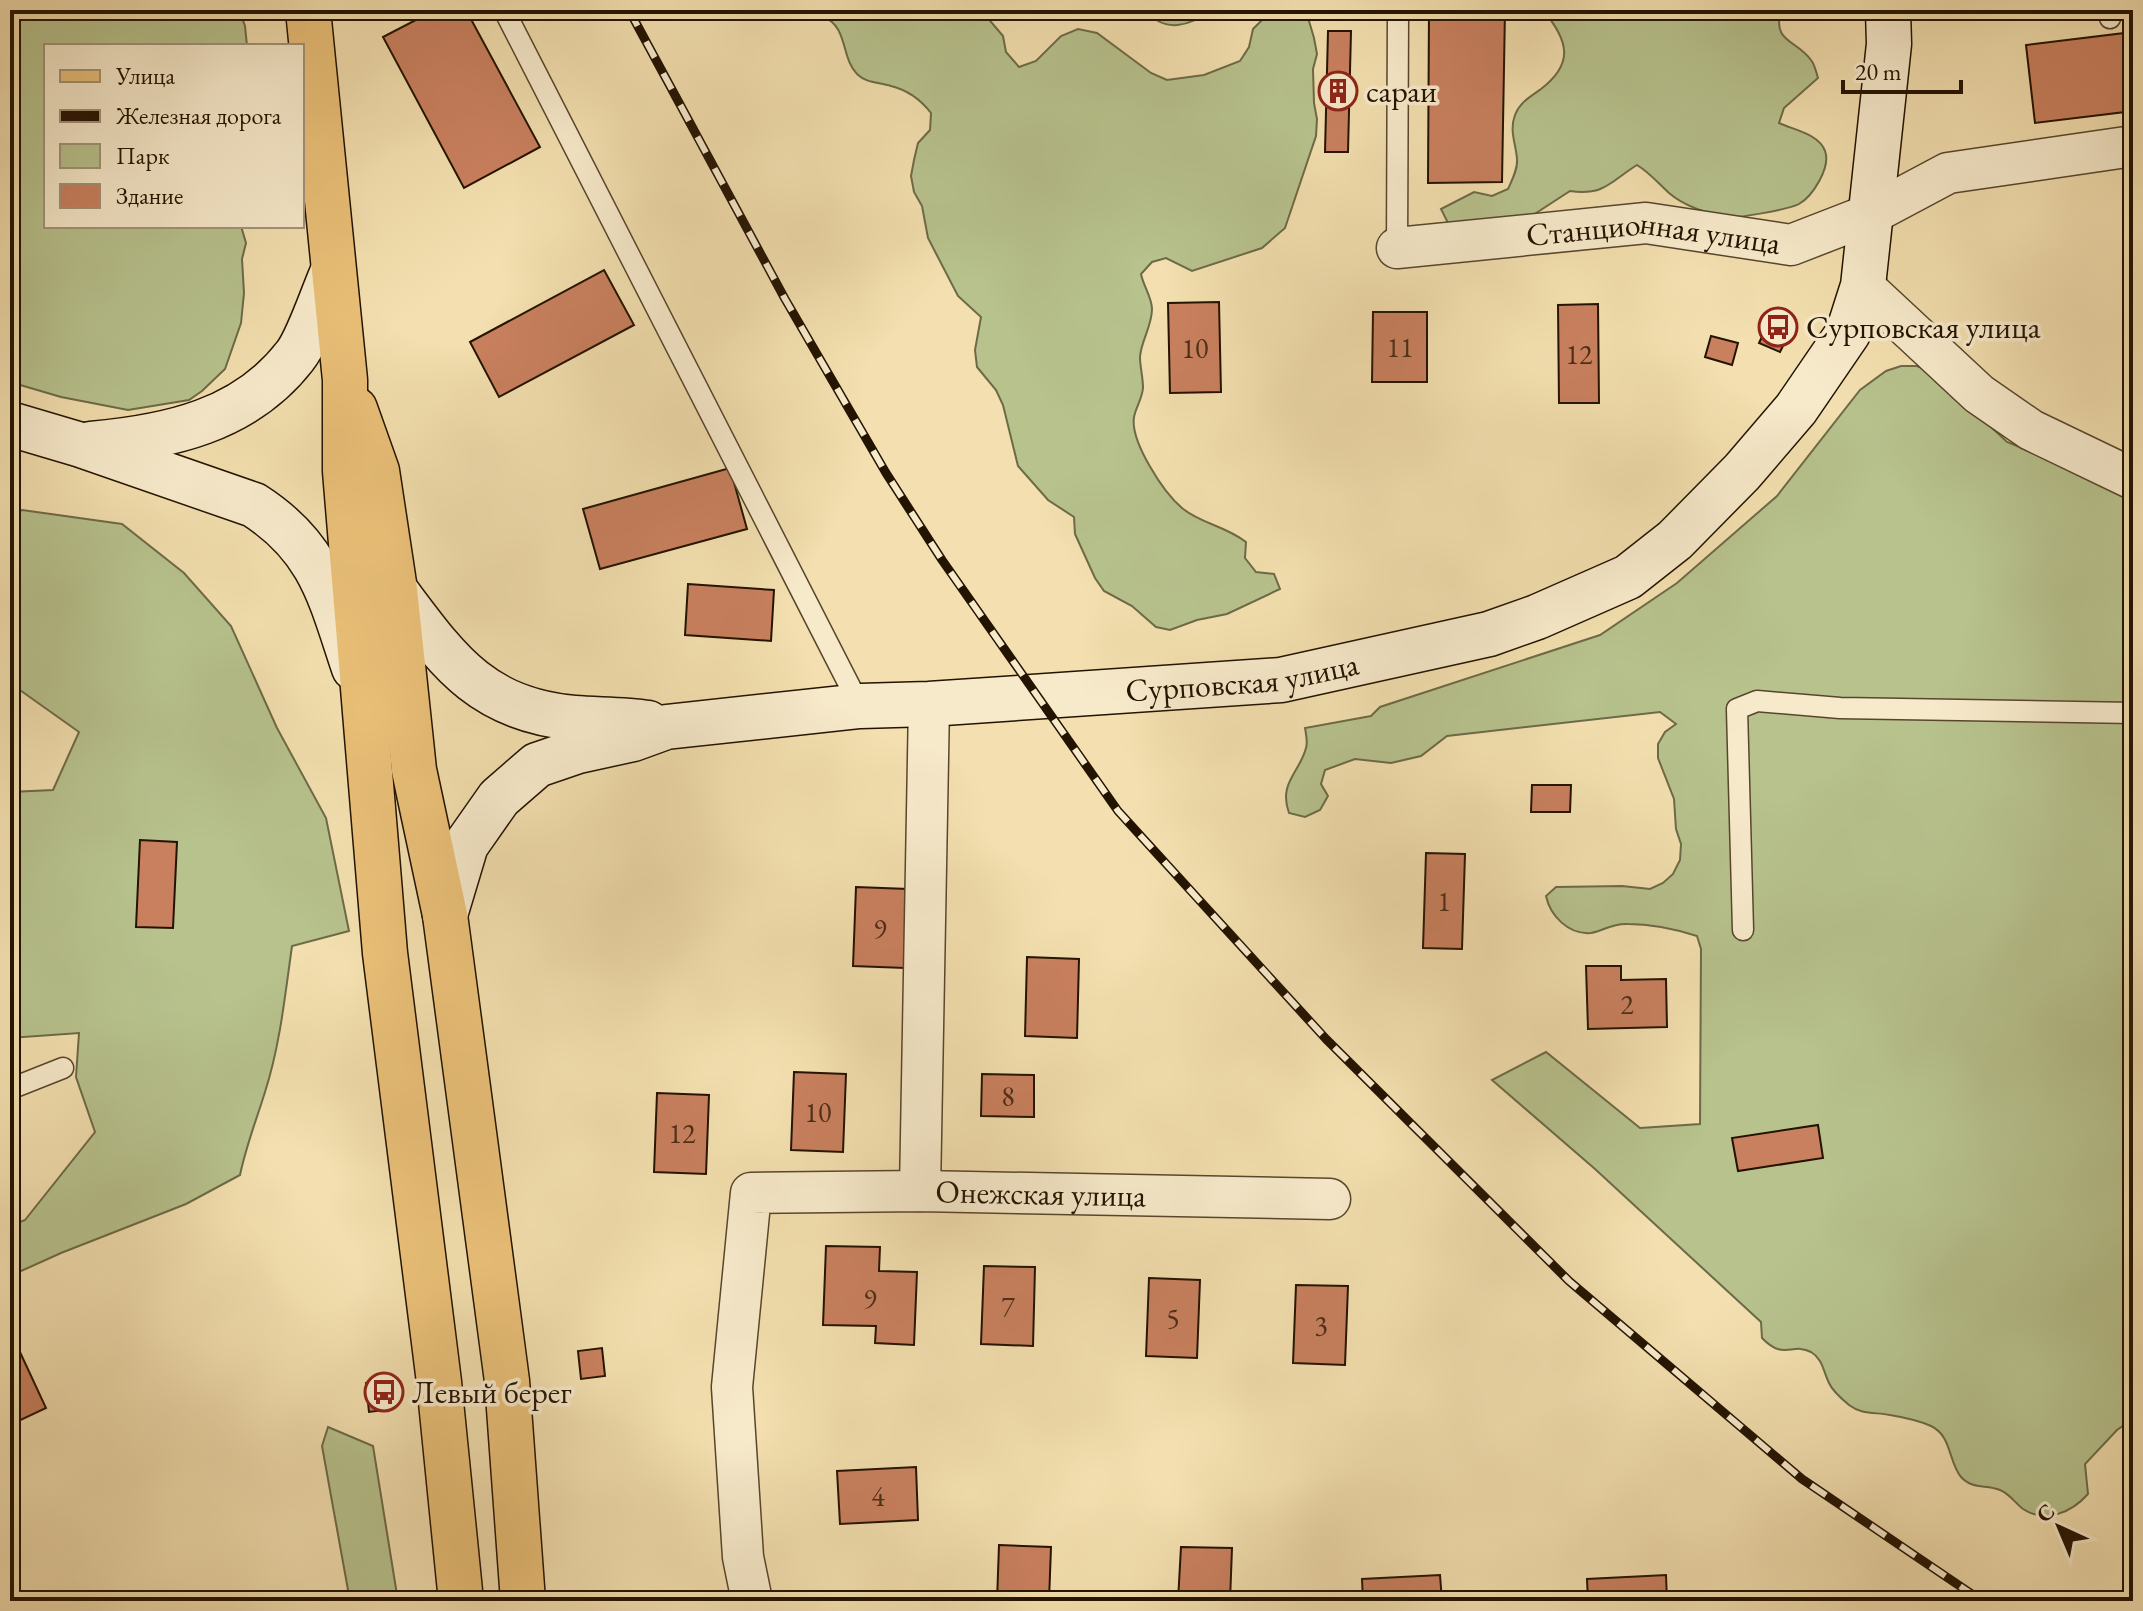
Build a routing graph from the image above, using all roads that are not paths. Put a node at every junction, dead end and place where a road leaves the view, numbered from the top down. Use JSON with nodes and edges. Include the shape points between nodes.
{"nodes":[{"id":1,"x":308,"y":10,"type":"edge"},
{"id":2,"x":504,"y":10,"type":"edge"},
{"id":3,"x":1888,"y":10,"type":"edge"},
{"id":4,"x":1398,"y":13,"type":"dead end"},
{"id":5,"x":2133,"y":146,"type":"edge"},
{"id":6,"x":1871,"y":214,"type":"junction"},
{"id":7,"x":1397,"y":248,"type":"joint"},
{"id":8,"x":333,"y":271,"type":"junction"},
{"id":9,"x":1863,"y":286,"type":"junction"},
{"id":10,"x":345,"y":380,"type":"junction"},
{"id":11,"x":10,"y":424,"type":"edge"},
{"id":12,"x":81,"y":445,"type":"junction"},
{"id":13,"x":2133,"y":479,"type":"edge"},
{"id":14,"x":395,"y":590,"type":"junction"},
{"id":15,"x":362,"y":690,"type":"junction"},
{"id":16,"x":929,"y":704,"type":"junction"},
{"id":17,"x":860,"y":706,"type":"junction"},
{"id":18,"x":2133,"y":713,"type":"edge"},
{"id":19,"x":666,"y":727,"type":"junction"},
{"id":20,"x":445,"y":915,"type":"junction"},
{"id":21,"x":1743,"y":930,"type":"dead end"},
{"id":22,"x":63,"y":1068,"type":"dead end"},
{"id":23,"x":10,"y":1089,"type":"edge"},
{"id":24,"x":920,"y":1191,"type":"junction"},
{"id":25,"x":1330,"y":1199,"type":"dead end"},
{"id":26,"x":461,"y":1601,"type":"edge"},
{"id":27,"x":523,"y":1601,"type":"edge"},
{"id":28,"x":752,"y":1601,"type":"edge"}],
"edges":[{"from":1,"to":8,"type":"main road"},
{"from":2,"to":17,"type":"lane"},
{"from":3,"to":6,"type":"main road","name":"Сурповская улица"},
{"from":4,"to":7,"type":"lane"},
{"from":5,"to":6,"type":"street","name":"Станционная улица","via":[[1948,173]]},
{"from":6,"to":7,"type":"street","name":"Станционная улица","via":[[1791,245],[1646,223]]},
{"from":6,"to":9,"type":"main road","name":"Сурповская улица"},
{"from":8,"to":10,"type":"main road"},
{"from":8,"to":12,"type":"main road","via":[[297,355],[234,409],[145,439]]},
{"from":9,"to":13,"type":"street","via":[[1979,394],[2031,430]]},
{"from":9,"to":16,"type":"main road","name":"Сурповская улица","via":[[1848,333],[1796,409],[1742,472],[1628,577],[1489,634],[1281,680]]},
{"from":10,"to":14,"type":"main road","via":[[377,471]]},
{"from":10,"to":15,"type":"main road","via":[[345,471]]},
{"from":11,"to":12,"type":"main road"},
{"from":12,"to":15,"type":"main road","via":[[254,505],[280,521],[323,580]]},
{"from":14,"to":19,"type":"main road","via":[[445,655],[475,684],[515,704],[572,718],[622,718]]},
{"from":14,"to":20,"type":"main road","via":[[414,770]]},
{"from":15,"to":26,"type":"main road","via":[[385,953]]},
{"from":16,"to":17,"type":"main road","name":"Сурповская улица"},
{"from":16,"to":24,"type":"street"},
{"from":17,"to":19,"type":"main road","name":"Сурповская улица"},
{"from":18,"to":21,"type":"lane","via":[[1840,708],[1757,701],[1737,709]]},
{"from":19,"to":20,"type":"main road","via":[[537,765],[499,798],[466,845]]},
{"from":20,"to":27,"type":"main road","via":[[507,1381]]},
{"from":22,"to":23,"type":"lane"},
{"from":24,"to":25,"type":"street","name":"Онежская улица"},
{"from":24,"to":28,"type":"street","name":"Онежская улица","via":[[751,1193],[732,1387],[743,1557]]}]}
